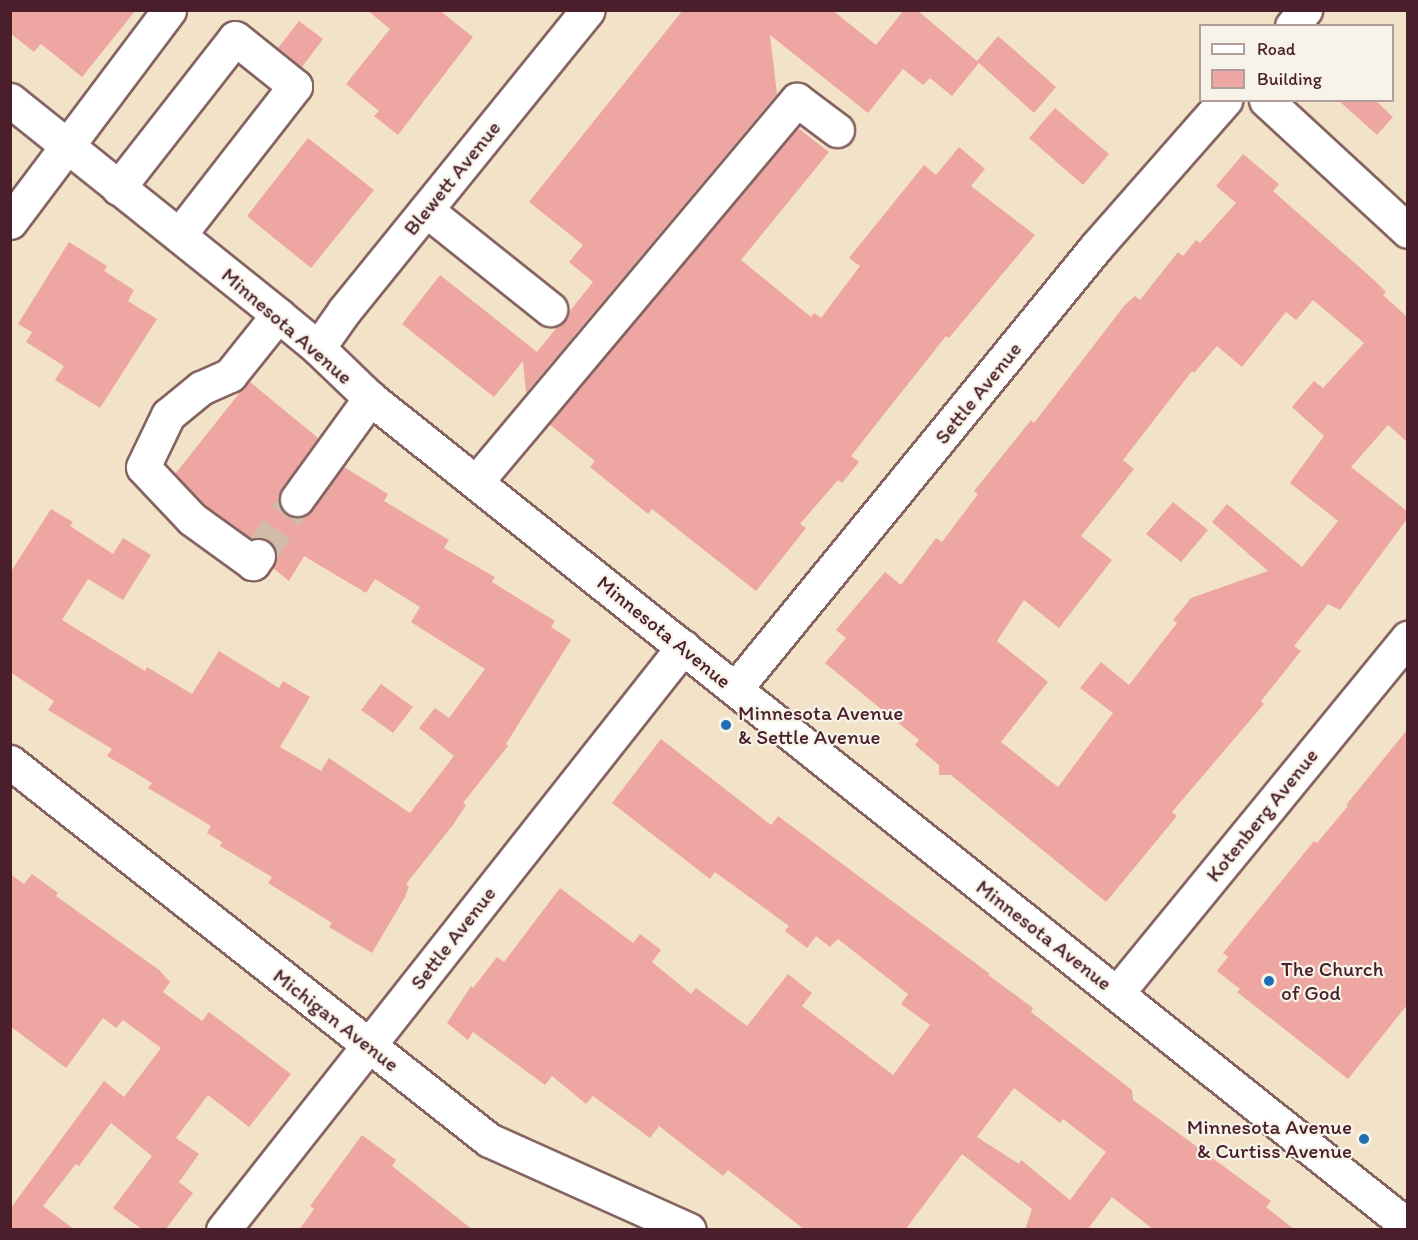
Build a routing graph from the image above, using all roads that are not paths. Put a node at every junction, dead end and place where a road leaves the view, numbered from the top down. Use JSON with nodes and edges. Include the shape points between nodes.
{"nodes":[{"id":1,"x":169,"y":10,"type":"edge"},
{"id":2,"x":588,"y":10,"type":"edge"},
{"id":3,"x":1305,"y":10,"type":"edge"},
{"id":4,"x":1294,"y":24,"type":"edge"},
{"id":5,"x":10,"y":100,"type":"edge"},
{"id":6,"x":1223,"y":102,"type":"edge"},
{"id":7,"x":1268,"y":102,"type":"edge"},
{"id":8,"x":837,"y":130,"type":"dead end"},
{"id":9,"x":68,"y":147,"type":"junction"},
{"id":10,"x":118,"y":188,"type":"junction"},
{"id":11,"x":426,"y":210,"type":"junction"},
{"id":12,"x":10,"y":222,"type":"edge"},
{"id":13,"x":1407,"y":231,"type":"edge"},
{"id":14,"x":179,"y":235,"type":"junction"},
{"id":15,"x":550,"y":309,"type":"dead end"},
{"id":16,"x":278,"y":315,"type":"junction"},
{"id":17,"x":318,"y":348,"type":"junction"},
{"id":18,"x":370,"y":398,"type":"junction"},
{"id":19,"x":476,"y":482,"type":"junction"},
{"id":20,"x":297,"y":499,"type":"tunnel mouth"},
{"id":21,"x":258,"y":556,"type":"dead end"},
{"id":22,"x":1407,"y":638,"type":"edge"},
{"id":23,"x":682,"y":646,"type":"junction"},
{"id":24,"x":735,"y":689,"type":"junction"},
{"id":25,"x":10,"y":762,"type":"edge"},
{"id":26,"x":1117,"y":993,"type":"junction"},
{"id":27,"x":368,"y":1046,"type":"junction"},
{"id":28,"x":1407,"y":1226,"type":"edge"},
{"id":29,"x":223,"y":1230,"type":"edge"},
{"id":30,"x":689,"y":1230,"type":"edge"}],
"edges":[{"from":1,"to":9,"type":"street"},
{"from":2,"to":11,"type":"street","name":"Blewett Avenue"},
{"from":3,"to":4,"type":"street"},
{"from":5,"to":9,"type":"street","name":"Minnesota Avenue"},
{"from":6,"to":24,"type":"street","name":"Settle Avenue","via":[[1096,247]]},
{"from":7,"to":13,"type":"street"},
{"from":8,"to":19,"type":"street","via":[[797,100]]},
{"from":9,"to":10,"type":"street","name":"Minnesota Avenue"},
{"from":9,"to":12,"type":"street"},
{"from":10,"to":14,"type":"street","name":"Minnesota Avenue"},
{"from":10,"to":14,"type":"street","via":[[235,38],[295,86]]},
{"from":11,"to":15,"type":"street"},
{"from":11,"to":17,"type":"street","name":"Blewett Avenue"},
{"from":14,"to":16,"type":"street","name":"Minnesota Avenue"},
{"from":16,"to":17,"type":"street","name":"Minnesota Avenue"},
{"from":16,"to":21,"type":"street","via":[[230,375],[201,388],[168,415],[143,467],[192,519],[253,563]]},
{"from":17,"to":18,"type":"street","name":"Minnesota Avenue"},
{"from":18,"to":19,"type":"street","name":"Minnesota Avenue"},
{"from":18,"to":20,"type":"street"},
{"from":19,"to":23,"type":"street","name":"Minnesota Avenue"},
{"from":22,"to":26,"type":"street","name":"Kotenberg Avenue"},
{"from":23,"to":24,"type":"street","name":"Minnesota Avenue"},
{"from":23,"to":27,"type":"street","name":"Settle Avenue"},
{"from":24,"to":26,"type":"street","name":"Minnesota Avenue"},
{"from":25,"to":27,"type":"street","name":"Michigan Avenue"},
{"from":26,"to":28,"type":"street","name":"Minnesota Avenue"},
{"from":27,"to":29,"type":"street","name":"Settle Avenue"},
{"from":27,"to":30,"type":"street","name":"Michigan Avenue","via":[[489,1140]]}]}
